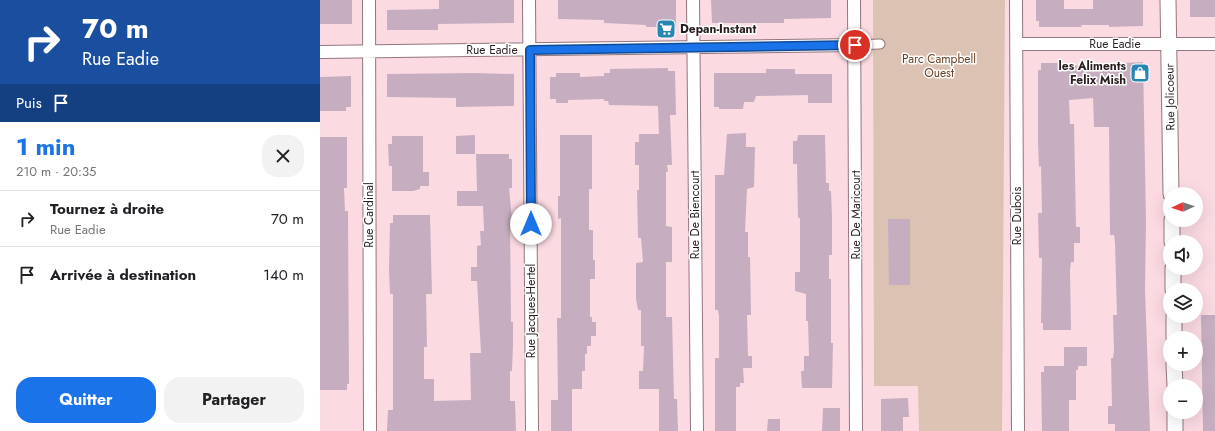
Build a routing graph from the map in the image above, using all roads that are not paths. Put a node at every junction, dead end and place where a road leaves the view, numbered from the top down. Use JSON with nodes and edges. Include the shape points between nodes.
{"nodes":[{"id":1,"x":369,"y":0,"type":"edge"},
{"id":2,"x":529,"y":0,"type":"edge"},
{"id":3,"x":693,"y":0,"type":"edge"},
{"id":4,"x":854,"y":0,"type":"edge"},
{"id":5,"x":1016,"y":0,"type":"edge"},
{"id":6,"x":1168,"y":0,"type":"edge"},
{"id":7,"x":880,"y":44,"type":"dead end"},
{"id":8,"x":1016,"y":44,"type":"junction"},
{"id":9,"x":1169,"y":44,"type":"junction"},
{"id":10,"x":1215,"y":44,"type":"edge"},
{"id":11,"x":855,"y":45,"type":"junction"},
{"id":12,"x":693,"y":47,"type":"junction"},
{"id":13,"x":530,"y":50,"type":"junction"},
{"id":14,"x":369,"y":51,"type":"junction"},
{"id":15,"x":320,"y":52,"type":"edge"},
{"id":16,"x":1171,"y":187,"type":"edge"},
{"id":17,"x":1175,"y":419,"type":"edge"},
{"id":18,"x":370,"y":431,"type":"edge"},
{"id":19,"x":532,"y":431,"type":"edge"},
{"id":20,"x":697,"y":431,"type":"edge"},
{"id":21,"x":856,"y":431,"type":"edge"},
{"id":22,"x":1018,"y":431,"type":"edge"},
{"id":23,"x":1175,"y":431,"type":"edge"}],
"edges":[{"from":1,"to":14,"type":"street","name":"Rue Cardinal"},
{"from":2,"to":13,"type":"street","name":"Rue Jacques-Hertel"},
{"from":3,"to":12,"type":"street","name":"Rue De Biencourt"},
{"from":4,"to":11,"type":"street","name":"Rue De Maricourt"},
{"from":5,"to":8,"type":"street","name":"Rue Dubois"},
{"from":6,"to":9,"type":"street","name":"Rue Jolicoeur"},
{"from":7,"to":11,"type":"street","name":"Rue Eadie"},
{"from":8,"to":9,"type":"street","name":"Rue Eadie"},
{"from":8,"to":22,"type":"street","name":"Rue Dubois"},
{"from":9,"to":10,"type":"street","name":"Rue Eadie"},
{"from":9,"to":16,"type":"street","name":"Rue Jolicoeur"},
{"from":11,"to":12,"type":"street","name":"Rue Eadie"},
{"from":11,"to":21,"type":"street","name":"Rue De Maricourt"},
{"from":12,"to":13,"type":"street","name":"Rue Eadie"},
{"from":12,"to":20,"type":"street","name":"Rue De Biencourt"},
{"from":13,"to":14,"type":"street","name":"Rue Eadie"},
{"from":13,"to":19,"type":"street","name":"Rue Jacques-Hertel"},
{"from":14,"to":15,"type":"street","name":"Rue Eadie"},
{"from":14,"to":18,"type":"street","name":"Rue Cardinal"},
{"from":17,"to":23,"type":"street"}]}
